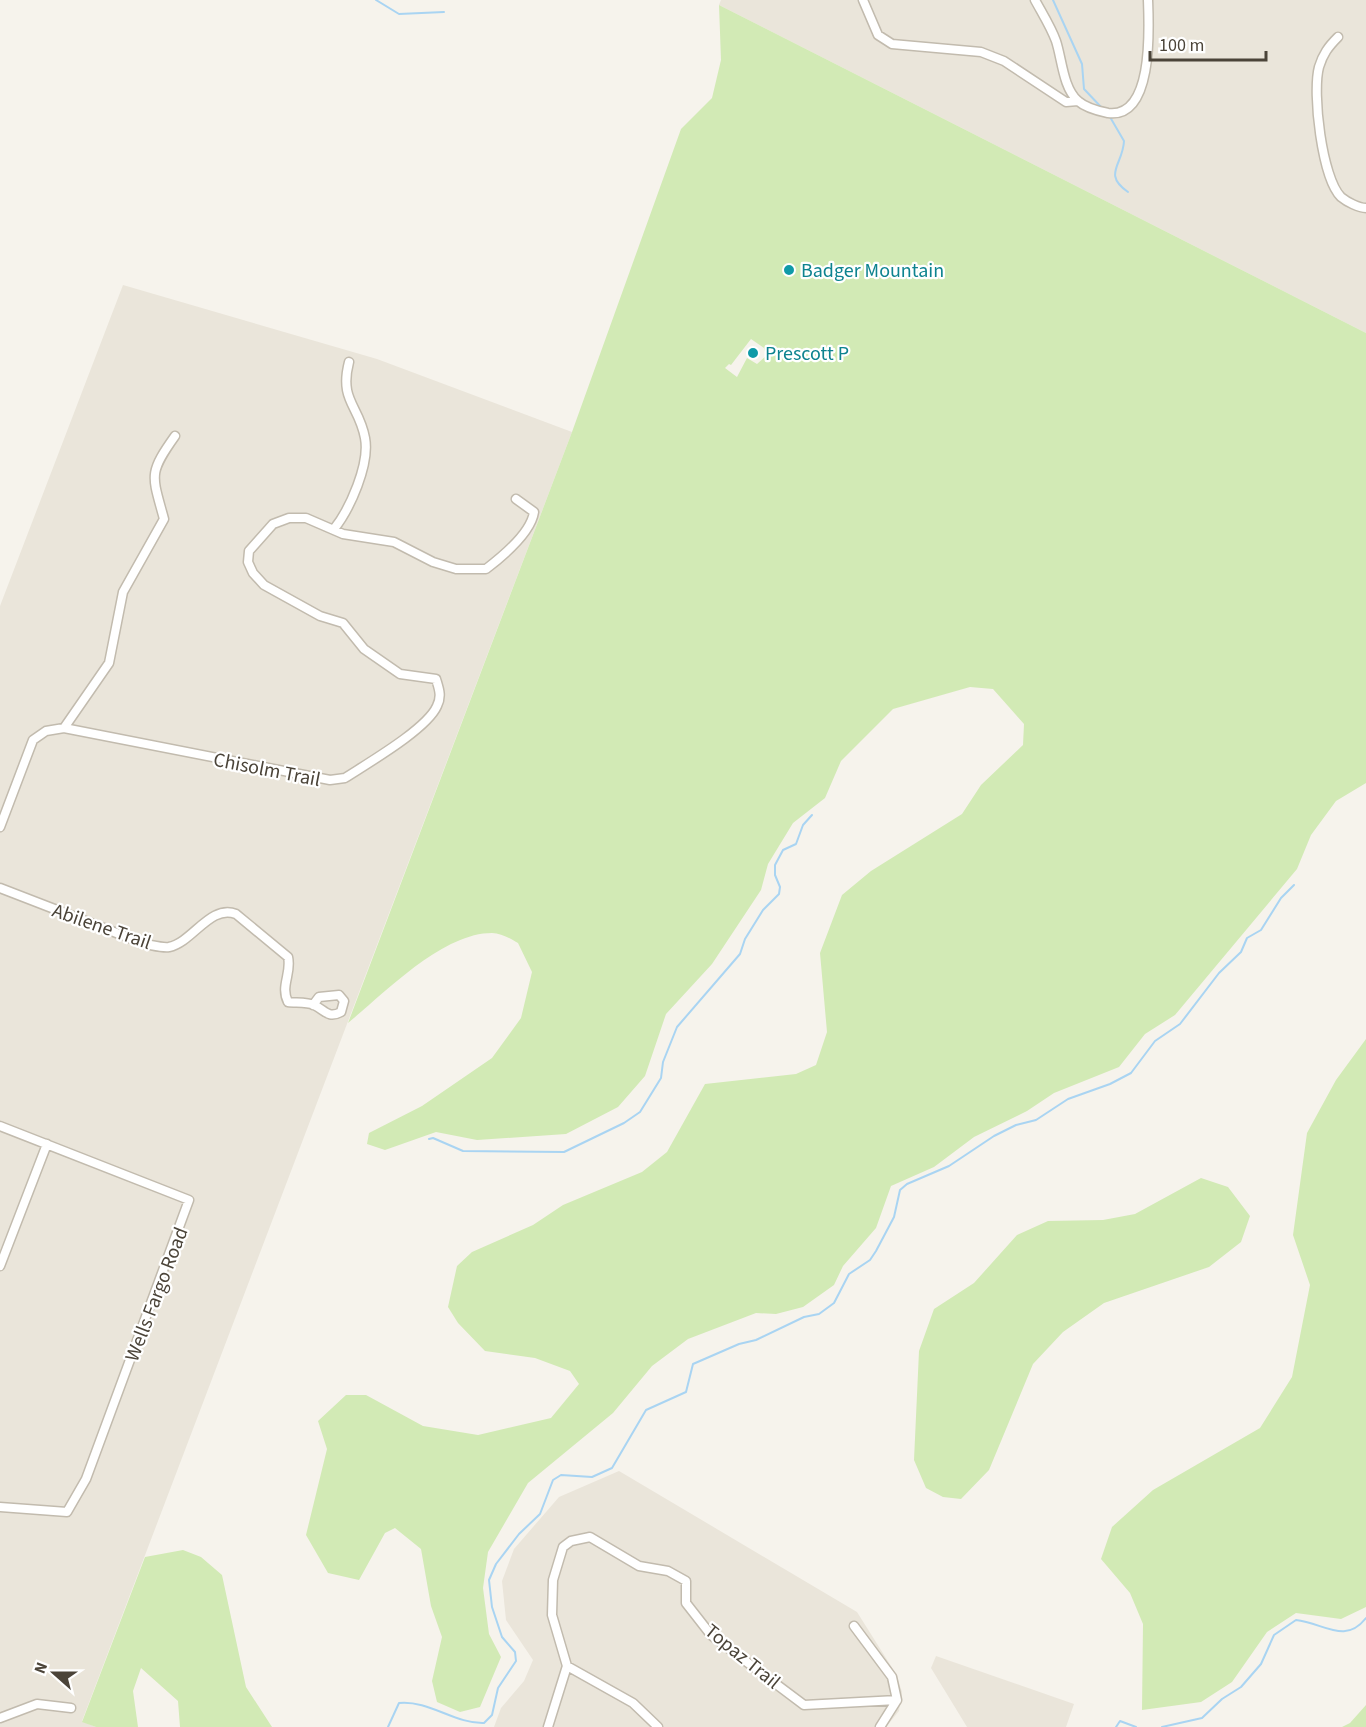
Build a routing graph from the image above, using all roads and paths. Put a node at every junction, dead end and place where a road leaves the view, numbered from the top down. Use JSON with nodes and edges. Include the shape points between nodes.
{"nodes":[{"id":1,"x":863,"y":0,"type":"edge"},
{"id":2,"x":1035,"y":0,"type":"edge"},
{"id":3,"x":1148,"y":0,"type":"edge"},
{"id":4,"x":1338,"y":37,"type":"dead end"},
{"id":5,"x":1078,"y":101,"type":"junction"},
{"id":6,"x":1366,"y":208,"type":"edge"},
{"id":7,"x":349,"y":362,"type":"dead end"},
{"id":8,"x":175,"y":436,"type":"dead end"},
{"id":9,"x":516,"y":499,"type":"dead end"},
{"id":10,"x":334,"y":529,"type":"junction"},
{"id":11,"x":64,"y":728,"type":"junction"},
{"id":12,"x":0,"y":827,"type":"edge"},
{"id":13,"x":0,"y":888,"type":"edge"},
{"id":14,"x":313,"y":1005,"type":"dead end"},
{"id":15,"x":0,"y":1126,"type":"edge"},
{"id":16,"x":47,"y":1144,"type":"junction"},
{"id":17,"x":0,"y":1266,"type":"edge"},
{"id":18,"x":0,"y":1507,"type":"edge"},
{"id":19,"x":855,"y":1626,"type":"dead end"},
{"id":20,"x":567,"y":1666,"type":"junction"},
{"id":21,"x":897,"y":1700,"type":"junction"},
{"id":22,"x":71,"y":1707,"type":"dead end"},
{"id":23,"x":0,"y":1718,"type":"edge"},
{"id":24,"x":548,"y":1727,"type":"edge"},
{"id":25,"x":658,"y":1727,"type":"edge"},
{"id":26,"x":880,"y":1727,"type":"edge"}],
"edges":[{"from":1,"to":5,"type":"street","via":[[878,35],[892,44],[981,52],[1004,61],[1065,102]]},
{"from":2,"to":5,"type":"street","via":[[1056,40],[1069,86]]},
{"from":3,"to":5,"type":"street","via":[[1148,59],[1143,84],[1130,105],[1114,114]]},
{"from":4,"to":6,"type":"street","via":[[1324,51],[1318,70],[1317,125],[1333,183],[1341,197]]},
{"from":7,"to":10,"type":"street","via":[[344,388],[365,437],[366,454],[350,504]]},
{"from":8,"to":11,"type":"street","via":[[160,457],[153,478],[164,519],[123,592],[106,669]]},
{"from":9,"to":10,"type":"street","name":"Chisolm Trail","via":[[534,512],[533,521],[525,534],[486,569],[456,569],[394,542]]},
{"from":10,"to":11,"type":"street","name":"Chisolm Trail","via":[[306,518],[289,518],[273,524],[249,551],[248,562],[264,585],[320,616],[343,623],[364,650],[400,674],[436,680],[441,693],[437,707],[426,721],[391,747],[345,778],[330,780]]},
{"from":11,"to":12,"type":"street","via":[[46,731],[33,740]]},
{"from":13,"to":14,"type":"street","name":"Abilene Trail","via":[[145,944],[169,947],[218,914],[236,914],[288,957],[283,993],[288,1002]]},
{"from":15,"to":16,"type":"street","name":"Wells Fargo Road"},
{"from":16,"to":17,"type":"street"},
{"from":16,"to":18,"type":"street","name":"Wells Fargo Road","via":[[189,1200],[86,1479],[67,1512]]},
{"from":19,"to":21,"type":"street","via":[[892,1677]]},
{"from":20,"to":21,"type":"street","name":"Topaz Trail","via":[[552,1615],[553,1580],[563,1547],[590,1537],[639,1566],[668,1571],[686,1581],[686,1603],[711,1635],[804,1705]]},
{"from":20,"to":24,"type":"street"},
{"from":20,"to":25,"type":"street","via":[[633,1703]]},
{"from":21,"to":26,"type":"street"},
{"from":22,"to":23,"type":"street","via":[[37,1704]]}]}
